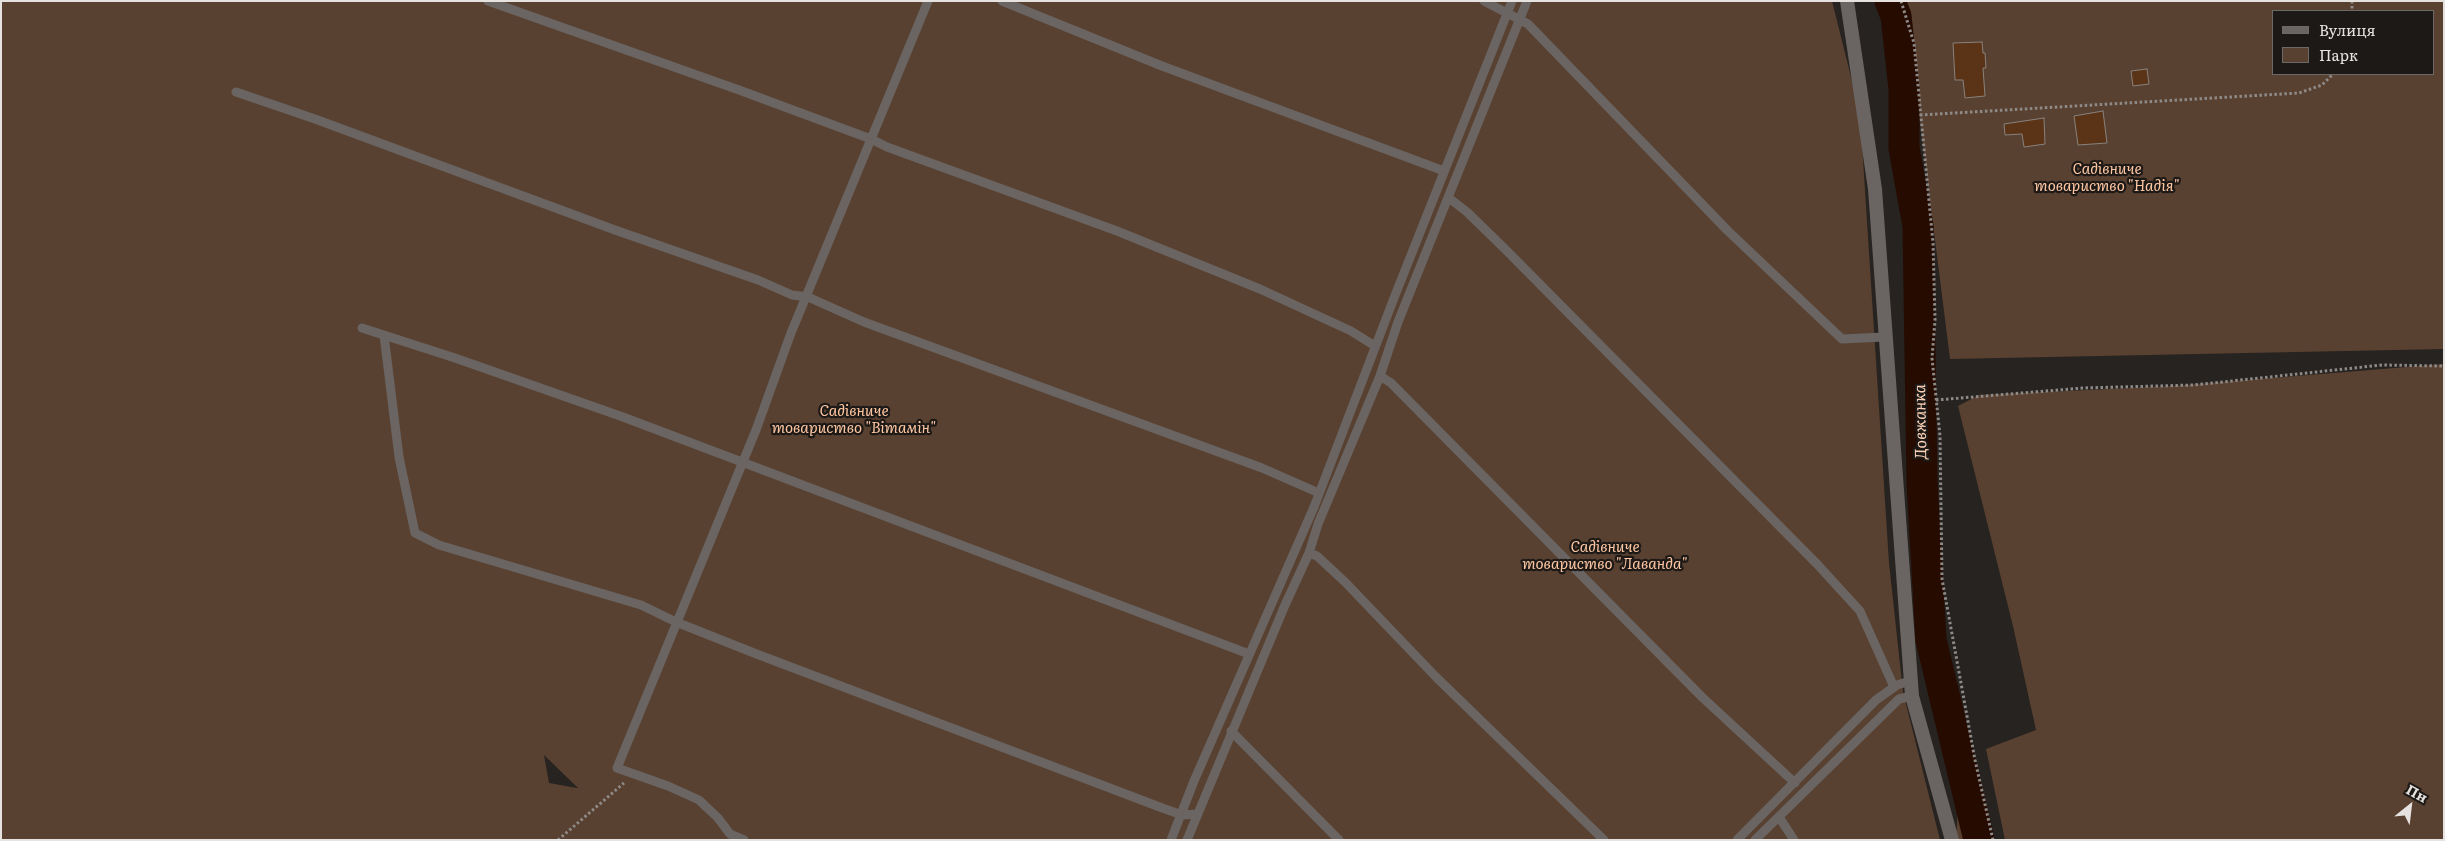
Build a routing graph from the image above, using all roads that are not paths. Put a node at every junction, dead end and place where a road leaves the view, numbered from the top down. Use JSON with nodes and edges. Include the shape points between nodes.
{"nodes":[{"id":1,"x":488,"y":1,"type":"edge"},
{"id":2,"x":928,"y":1,"type":"edge"},
{"id":3,"x":1002,"y":1,"type":"edge"},
{"id":4,"x":1484,"y":1,"type":"edge"},
{"id":5,"x":1512,"y":1,"type":"edge"},
{"id":6,"x":1527,"y":1,"type":"edge"},
{"id":7,"x":1847,"y":1,"type":"edge"},
{"id":8,"x":1508,"y":13,"type":"junction"},
{"id":9,"x":1520,"y":20,"type":"junction"},
{"id":10,"x":236,"y":92,"type":"dead end"},
{"id":11,"x":871,"y":139,"type":"junction"},
{"id":12,"x":1444,"y":171,"type":"junction"},
{"id":13,"x":1449,"y":198,"type":"junction"},
{"id":14,"x":807,"y":296,"type":"junction"},
{"id":15,"x":362,"y":328,"type":"dead end"},
{"id":16,"x":384,"y":336,"type":"junction"},
{"id":17,"x":1884,"y":337,"type":"junction"},
{"id":18,"x":1375,"y":346,"type":"junction"},
{"id":19,"x":1380,"y":376,"type":"junction"},
{"id":20,"x":742,"y":463,"type":"junction"},
{"id":21,"x":1319,"y":493,"type":"junction"},
{"id":22,"x":1309,"y":553,"type":"junction"},
{"id":23,"x":676,"y":622,"type":"junction"},
{"id":24,"x":1249,"y":654,"type":"junction"},
{"id":25,"x":1910,"y":682,"type":"junction"},
{"id":26,"x":1894,"y":687,"type":"junction"},
{"id":27,"x":1912,"y":696,"type":"junction"},
{"id":28,"x":1231,"y":731,"type":"junction"},
{"id":29,"x":1794,"y":783,"type":"junction"},
{"id":30,"x":1198,"y":814,"type":"junction"},
{"id":31,"x":1182,"y":815,"type":"junction"},
{"id":32,"x":1778,"y":817,"type":"junction"},
{"id":33,"x":744,"y":840,"type":"edge"},
{"id":34,"x":1171,"y":840,"type":"edge"},
{"id":35,"x":1187,"y":840,"type":"edge"},
{"id":36,"x":1339,"y":840,"type":"edge"},
{"id":37,"x":1604,"y":840,"type":"edge"},
{"id":38,"x":1737,"y":840,"type":"edge"},
{"id":39,"x":1755,"y":840,"type":"edge"},
{"id":40,"x":1794,"y":840,"type":"edge"},
{"id":41,"x":1952,"y":840,"type":"edge"}],
"edges":[{"from":1,"to":11,"type":"lane"},
{"from":2,"to":11,"type":"lane"},
{"from":3,"to":12,"type":"lane","via":[[1162,66]]},
{"from":4,"to":8,"type":"lane"},
{"from":5,"to":8,"type":"lane"},
{"from":6,"to":9,"type":"lane"},
{"from":7,"to":17,"type":"street","via":[[1875,189]]},
{"from":8,"to":9,"type":"lane"},
{"from":8,"to":12,"type":"lane"},
{"from":9,"to":13,"type":"lane","via":[[1494,78]]},
{"from":9,"to":17,"type":"lane","via":[[1528,24],[1728,231],[1842,339]]},
{"from":10,"to":14,"type":"lane","via":[[792,295]]},
{"from":11,"to":14,"type":"lane"},
{"from":11,"to":18,"type":"lane","via":[[887,148],[1117,231],[1260,288],[1351,331]]},
{"from":12,"to":18,"type":"lane"},
{"from":13,"to":19,"type":"lane","via":[[1398,322]]},
{"from":13,"to":26,"type":"lane","via":[[1505,249],[1848,597],[1860,611]]},
{"from":14,"to":20,"type":"lane"},
{"from":14,"to":21,"type":"lane","via":[[864,322],[1262,468]]},
{"from":15,"to":16,"type":"lane"},
{"from":16,"to":20,"type":"lane","via":[[613,414]]},
{"from":16,"to":23,"type":"lane","via":[[399,457],[415,532],[439,545],[641,605]]},
{"from":17,"to":25,"type":"street"},
{"from":18,"to":21,"type":"lane"},
{"from":19,"to":22,"type":"lane"},
{"from":19,"to":29,"type":"lane","via":[[1391,383],[1703,698]]},
{"from":20,"to":23,"type":"lane"},
{"from":20,"to":24,"type":"lane"},
{"from":21,"to":24,"type":"lane"},
{"from":22,"to":28,"type":"lane"},
{"from":22,"to":37,"type":"lane","via":[[1317,556],[1346,582],[1436,677]]},
{"from":23,"to":31,"type":"lane"},
{"from":23,"to":33,"type":"lane","via":[[616,768],[699,800],[730,834]]},
{"from":24,"to":31,"type":"lane"},
{"from":25,"to":26,"type":"lane"},
{"from":25,"to":27,"type":"street"},
{"from":26,"to":29,"type":"lane","via":[[1876,700]]},
{"from":27,"to":32,"type":"lane","via":[[1899,700]]},
{"from":27,"to":41,"type":"street"},
{"from":28,"to":30,"type":"lane"},
{"from":28,"to":36,"type":"lane"},
{"from":29,"to":38,"type":"lane"},
{"from":30,"to":31,"type":"lane"},
{"from":30,"to":35,"type":"lane"},
{"from":31,"to":34,"type":"lane"},
{"from":32,"to":39,"type":"lane"},
{"from":32,"to":40,"type":"lane"}]}
